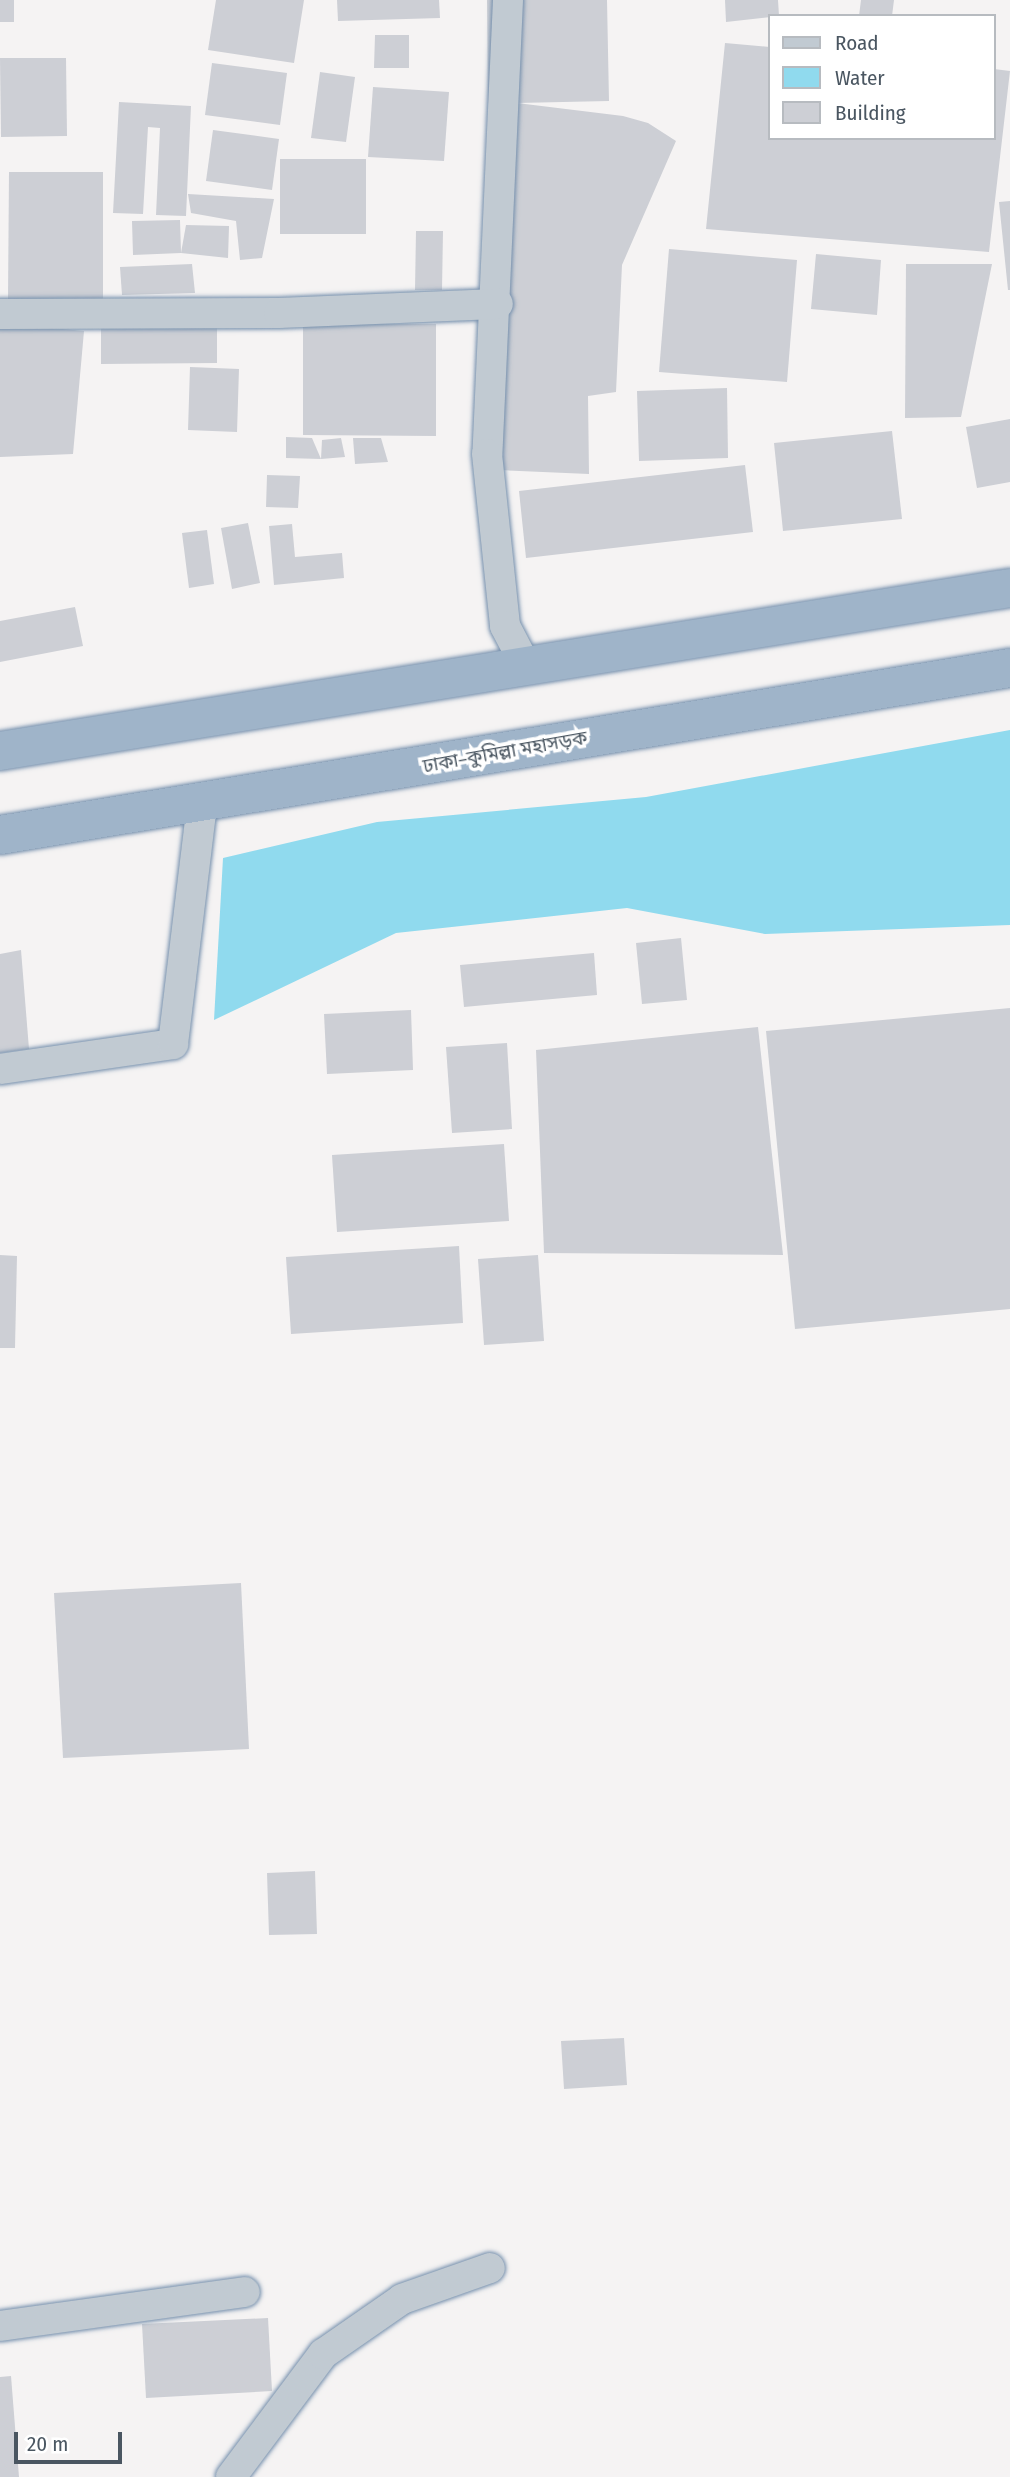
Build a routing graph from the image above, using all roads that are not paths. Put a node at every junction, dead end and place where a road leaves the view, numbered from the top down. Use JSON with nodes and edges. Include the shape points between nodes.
{"nodes":[{"id":1,"x":509,"y":0,"type":"edge"},
{"id":2,"x":498,"y":304,"type":"junction"},
{"id":3,"x":0,"y":314,"type":"edge"},
{"id":4,"x":1010,"y":588,"type":"edge"},
{"id":5,"x":527,"y":668,"type":"junction"},
{"id":6,"x":1010,"y":668,"type":"edge"},
{"id":7,"x":0,"y":751,"type":"edge"},
{"id":8,"x":202,"y":804,"type":"junction"},
{"id":9,"x":0,"y":835,"type":"edge"},
{"id":10,"x":0,"y":1069,"type":"edge"},
{"id":11,"x":490,"y":2268,"type":"dead end"},
{"id":12,"x":245,"y":2292,"type":"dead end"},
{"id":13,"x":0,"y":2326,"type":"edge"},
{"id":14,"x":231,"y":2477,"type":"edge"}],
"edges":[{"from":1,"to":2,"type":"street"},
{"from":2,"to":3,"type":"street","via":[[279,313]]},
{"from":2,"to":5,"type":"street","via":[[487,454],[492,544],[505,626]]},
{"from":4,"to":5,"type":"highway"},
{"from":5,"to":7,"type":"highway"},
{"from":6,"to":8,"type":"highway","name":"ঢাকা–কুমিল্লা মহাসড়ক"},
{"from":8,"to":9,"type":"highway","name":"ঢাকা–কুমিল্লা মহাসড়ক"},
{"from":8,"to":10,"type":"street","via":[[173,1044]]},
{"from":11,"to":14,"type":"street","via":[[402,2299],[323,2354]]},
{"from":12,"to":13,"type":"street"}]}
